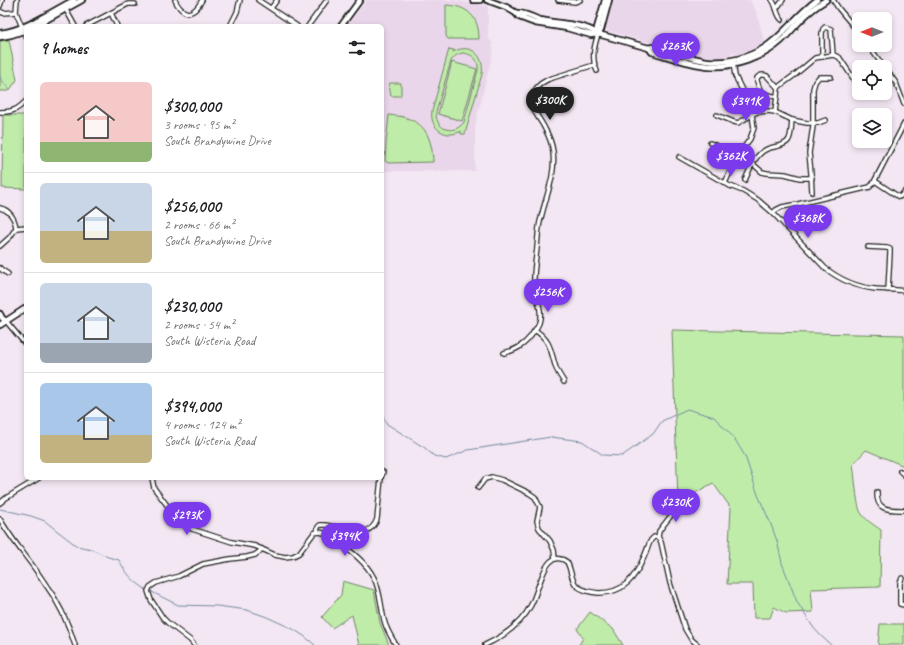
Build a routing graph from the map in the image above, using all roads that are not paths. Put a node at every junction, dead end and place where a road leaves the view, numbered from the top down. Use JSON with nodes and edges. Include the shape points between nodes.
{"nodes":[{"id":1,"x":2,"y":0,"type":"edge"},
{"id":2,"x":17,"y":0,"type":"edge"},
{"id":3,"x":74,"y":0,"type":"edge"},
{"id":4,"x":82,"y":0,"type":"edge"},
{"id":5,"x":174,"y":0,"type":"edge"},
{"id":6,"x":202,"y":0,"type":"edge"},
{"id":7,"x":240,"y":0,"type":"edge"},
{"id":8,"x":258,"y":0,"type":"edge"},
{"id":9,"x":277,"y":0,"type":"edge"},
{"id":10,"x":327,"y":0,"type":"edge"},
{"id":11,"x":360,"y":0,"type":"edge"},
{"id":12,"x":473,"y":0,"type":"edge"},
{"id":13,"x":480,"y":0,"type":"edge"},
{"id":14,"x":487,"y":0,"type":"edge"},
{"id":15,"x":558,"y":0,"type":"edge"},
{"id":16,"x":580,"y":0,"type":"edge"},
{"id":17,"x":605,"y":0,"type":"edge"},
{"id":18,"x":609,"y":0,"type":"edge"},
{"id":19,"x":774,"y":0,"type":"edge"},
{"id":20,"x":784,"y":0,"type":"edge"},
{"id":21,"x":817,"y":0,"type":"edge"},
{"id":22,"x":826,"y":0,"type":"edge"},
{"id":23,"x":833,"y":0,"type":"edge"},
{"id":24,"x":135,"y":4,"type":"dead end"},
{"id":25,"x":0,"y":6,"type":"edge"},
{"id":26,"x":65,"y":7,"type":"junction"},
{"id":27,"x":271,"y":8,"type":"junction"},
{"id":28,"x":776,"y":8,"type":"junction"},
{"id":29,"x":0,"y":11,"type":"edge"},
{"id":30,"x":16,"y":12,"type":"junction"},
{"id":31,"x":111,"y":13,"type":"junction"},
{"id":32,"x":782,"y":20,"type":"dead end"},
{"id":33,"x":35,"y":24,"type":"edge"},
{"id":34,"x":38,"y":24,"type":"edge"},
{"id":35,"x":74,"y":24,"type":"edge"},
{"id":36,"x":90,"y":24,"type":"edge"},
{"id":37,"x":116,"y":24,"type":"edge"},
{"id":38,"x":231,"y":24,"type":"edge"},
{"id":39,"x":294,"y":24,"type":"edge"},
{"id":40,"x":309,"y":24,"type":"edge"},
{"id":41,"x":342,"y":24,"type":"edge"},
{"id":42,"x":852,"y":25,"type":"edge"},
{"id":43,"x":24,"y":30,"type":"edge"},
{"id":44,"x":0,"y":33,"type":"edge"},
{"id":45,"x":598,"y":34,"type":"junction"},
{"id":46,"x":0,"y":37,"type":"edge"},
{"id":47,"x":873,"y":52,"type":"edge"},
{"id":48,"x":833,"y":55,"type":"junction"},
{"id":49,"x":822,"y":57,"type":"junction"},
{"id":50,"x":880,"y":60,"type":"edge"},
{"id":51,"x":733,"y":62,"type":"junction"},
{"id":52,"x":594,"y":65,"type":"junction"},
{"id":53,"x":597,"y":71,"type":"dead end"},
{"id":54,"x":832,"y":77,"type":"dead end"},
{"id":55,"x":892,"y":77,"type":"edge"},
{"id":56,"x":852,"y":78,"type":"edge"},
{"id":57,"x":778,"y":88,"type":"junction"},
{"id":58,"x":777,"y":97,"type":"junction"},
{"id":59,"x":24,"y":103,"type":"edge"},
{"id":60,"x":904,"y":104,"type":"edge"},
{"id":61,"x":0,"y":112,"type":"edge"},
{"id":62,"x":775,"y":112,"type":"junction"},
{"id":63,"x":717,"y":115,"type":"dead end"},
{"id":64,"x":752,"y":115,"type":"junction"},
{"id":65,"x":792,"y":120,"type":"junction"},
{"id":66,"x":826,"y":120,"type":"dead end"},
{"id":67,"x":813,"y":123,"type":"junction"},
{"id":68,"x":904,"y":124,"type":"edge"},
{"id":69,"x":710,"y":143,"type":"dead end"},
{"id":70,"x":738,"y":155,"type":"junction"},
{"id":71,"x":679,"y":157,"type":"dead end"},
{"id":72,"x":753,"y":164,"type":"junction"},
{"id":73,"x":812,"y":178,"type":"junction"},
{"id":74,"x":745,"y":180,"type":"dead end"},
{"id":75,"x":874,"y":182,"type":"junction"},
{"id":76,"x":725,"y":183,"type":"junction"},
{"id":77,"x":812,"y":192,"type":"dead end"},
{"id":78,"x":904,"y":192,"type":"edge"},
{"id":79,"x":0,"y":208,"type":"edge"},
{"id":80,"x":773,"y":213,"type":"junction"},
{"id":81,"x":24,"y":227,"type":"edge"},
{"id":82,"x":16,"y":228,"type":"junction"},
{"id":83,"x":0,"y":246,"type":"edge"},
{"id":84,"x":868,"y":247,"type":"dead end"},
{"id":85,"x":0,"y":268,"type":"edge"},
{"id":86,"x":8,"y":274,"type":"dead end"},
{"id":87,"x":888,"y":290,"type":"junction"},
{"id":88,"x":904,"y":291,"type":"edge"},
{"id":89,"x":24,"y":309,"type":"edge"},
{"id":90,"x":0,"y":314,"type":"edge"},
{"id":91,"x":6,"y":321,"type":"junction"},
{"id":92,"x":0,"y":325,"type":"edge"},
{"id":93,"x":535,"y":330,"type":"junction"},
{"id":94,"x":24,"y":343,"type":"edge"},
{"id":95,"x":504,"y":353,"type":"dead end"},
{"id":96,"x":564,"y":382,"type":"dead end"},
{"id":97,"x":900,"y":471,"type":"dead end"},
{"id":98,"x":904,"y":475,"type":"edge"},
{"id":99,"x":36,"y":480,"type":"edge"},
{"id":100,"x":152,"y":480,"type":"edge"},
{"id":101,"x":381,"y":480,"type":"edge"},
{"id":102,"x":478,"y":488,"type":"dead end"},
{"id":103,"x":877,"y":492,"type":"dead end"},
{"id":104,"x":0,"y":503,"type":"edge"},
{"id":105,"x":680,"y":504,"type":"dead end"},
{"id":106,"x":904,"y":510,"type":"edge"},
{"id":107,"x":0,"y":519,"type":"edge"},
{"id":108,"x":317,"y":532,"type":"junction"},
{"id":109,"x":658,"y":537,"type":"junction"},
{"id":110,"x":262,"y":549,"type":"junction"},
{"id":111,"x":555,"y":559,"type":"junction"},
{"id":112,"x":902,"y":578,"type":"dead end"},
{"id":113,"x":904,"y":605,"type":"edge"},
{"id":114,"x":75,"y":645,"type":"edge"},
{"id":115,"x":194,"y":645,"type":"edge"},
{"id":116,"x":396,"y":645,"type":"edge"},
{"id":117,"x":485,"y":645,"type":"edge"},
{"id":118,"x":698,"y":645,"type":"edge"}],
"edges":[{"from":1,"to":25,"type":"street"},
{"from":2,"to":30,"type":"street"},
{"from":3,"to":26,"type":"main road"},
{"from":4,"to":26,"type":"main road"},
{"from":5,"to":6,"type":"street","via":[[188,13],[194,11]]},
{"from":7,"to":38,"type":"street"},
{"from":8,"to":27,"type":"street"},
{"from":9,"to":27,"type":"street"},
{"from":10,"to":40,"type":"street"},
{"from":11,"to":41,"type":"main road"},
{"from":12,"to":13,"type":"main road"},
{"from":14,"to":45,"type":"main road","via":[[535,23],[591,35]]},
{"from":15,"to":16,"type":"street"},
{"from":17,"to":45,"type":"main road","via":[[597,28]]},
{"from":18,"to":45,"type":"main road"},
{"from":19,"to":28,"type":"street"},
{"from":20,"to":28,"type":"street"},
{"from":21,"to":51,"type":"main road","via":[[769,45]]},
{"from":22,"to":51,"type":"main road","via":[[809,12],[771,49],[752,59]]},
{"from":23,"to":42,"type":"street"},
{"from":24,"to":31,"type":"street","via":[[128,4]]},
{"from":26,"to":33,"type":"main road"},
{"from":26,"to":34,"type":"main road"},
{"from":26,"to":35,"type":"street"},
{"from":27,"to":39,"type":"street"},
{"from":28,"to":32,"type":"street"},
{"from":29,"to":30,"type":"street"},
{"from":30,"to":43,"type":"street"},
{"from":31,"to":36,"type":"street"},
{"from":31,"to":37,"type":"street"},
{"from":43,"to":44,"type":"main road"},
{"from":43,"to":46,"type":"main road"},
{"from":45,"to":51,"type":"main road","via":[[691,58]]},
{"from":45,"to":52,"type":"street","via":[[593,52]]},
{"from":47,"to":50,"type":"street"},
{"from":48,"to":49,"type":"street"},
{"from":48,"to":49,"type":"street","via":[[831,28],[825,27],[822,33]]},
{"from":48,"to":56,"type":"street","via":[[840,58]]},
{"from":49,"to":57,"type":"street","via":[[812,60]]},
{"from":51,"to":64,"type":"street","via":[[735,76]]},
{"from":52,"to":53,"type":"street"},
{"from":52,"to":93,"type":"street","via":[[543,82],[534,91],[532,98],[534,110],[551,142],[554,163],[538,237],[534,280],[540,312]]},
{"from":54,"to":67,"type":"street","via":[[819,77],[815,82]]},
{"from":55,"to":60,"type":"street"},
{"from":57,"to":58,"type":"street"},
{"from":57,"to":58,"type":"street","via":[[767,76],[758,76],[761,93]]},
{"from":58,"to":62,"type":"street"},
{"from":59,"to":61,"type":"street","via":[[10,112]]},
{"from":62,"to":64,"type":"street","via":[[768,110]]},
{"from":62,"to":65,"type":"street"},
{"from":63,"to":64,"type":"street","via":[[738,123]]},
{"from":64,"to":70,"type":"street","via":[[752,135]]},
{"from":65,"to":67,"type":"street"},
{"from":65,"to":72,"type":"street","via":[[789,140],[784,145],[762,152]]},
{"from":66,"to":67,"type":"street"},
{"from":67,"to":73,"type":"street","via":[[809,153]]},
{"from":68,"to":75,"type":"street"},
{"from":69,"to":70,"type":"street"},
{"from":70,"to":72,"type":"street"},
{"from":70,"to":76,"type":"street"},
{"from":71,"to":76,"type":"street"},
{"from":72,"to":73,"type":"street","via":[[762,172]]},
{"from":72,"to":74,"type":"street"},
{"from":73,"to":77,"type":"street"},
{"from":75,"to":78,"type":"street","via":[[899,197]]},
{"from":75,"to":80,"type":"street","via":[[868,188],[782,207]]},
{"from":76,"to":80,"type":"street","via":[[758,200]]},
{"from":79,"to":82,"type":"street","via":[[12,216]]},
{"from":80,"to":87,"type":"street","via":[[834,275],[865,287]]},
{"from":81,"to":82,"type":"street"},
{"from":82,"to":83,"type":"street"},
{"from":84,"to":87,"type":"street","via":[[890,249]]},
{"from":85,"to":86,"type":"street"},
{"from":87,"to":88,"type":"street"},
{"from":89,"to":91,"type":"main road"},
{"from":90,"to":91,"type":"main road"},
{"from":91,"to":92,"type":"main road"},
{"from":91,"to":94,"type":"street"},
{"from":93,"to":95,"type":"street","via":[[516,350]]},
{"from":93,"to":96,"type":"street","via":[[549,344],[556,369]]},
{"from":97,"to":98,"type":"street"},
{"from":99,"to":104,"type":"street"},
{"from":100,"to":110,"type":"street","via":[[156,490],[184,526]]},
{"from":101,"to":108,"type":"street","via":[[377,519],[372,528],[362,532],[320,525]]},
{"from":102,"to":111,"type":"street","via":[[485,479],[492,477],[535,497],[540,507],[539,528],[550,541]]},
{"from":103,"to":106,"type":"street","via":[[878,502],[883,507]]},
{"from":105,"to":109,"type":"street"},
{"from":107,"to":114,"type":"street","via":[[61,608]]},
{"from":108,"to":110,"type":"street","via":[[299,553],[293,556],[278,556]]},
{"from":108,"to":116,"type":"street","via":[[327,534],[358,557],[369,570],[377,584],[385,623]]},
{"from":109,"to":111,"type":"street","via":[[651,540],[630,581],[612,592],[592,592],[579,588],[567,562]]},
{"from":109,"to":118,"type":"street","via":[[685,629]]},
{"from":110,"to":115,"type":"street","via":[[255,555],[204,564],[150,587],[148,591],[151,600],[163,618]]},
{"from":111,"to":117,"type":"street","via":[[548,566],[524,616],[507,633]]},
{"from":112,"to":113,"type":"street","via":[[900,604]]}]}
